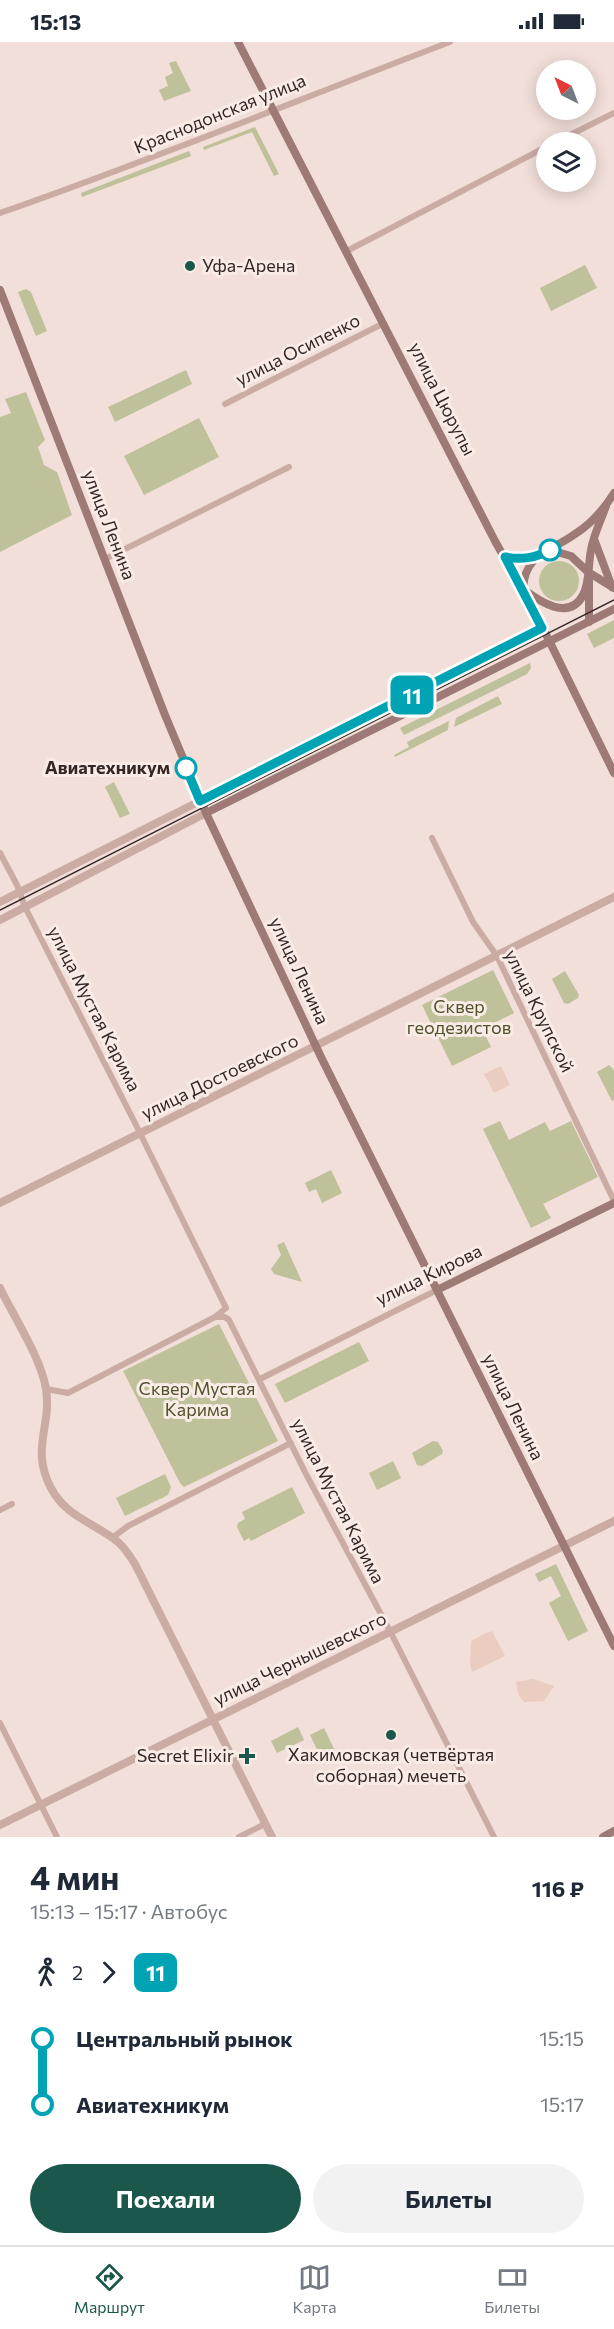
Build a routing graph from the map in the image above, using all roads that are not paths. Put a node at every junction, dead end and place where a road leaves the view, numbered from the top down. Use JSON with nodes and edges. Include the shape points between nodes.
{"nodes":[{"id":1,"x":238,"y":42,"type":"edge"},
{"id":2,"x":450,"y":42,"type":"edge"},
{"id":3,"x":272,"y":111,"type":"junction"},
{"id":4,"x":614,"y":113,"type":"edge"},
{"id":5,"x":576,"y":132,"type":"edge"},
{"id":6,"x":536,"y":152,"type":"edge"},
{"id":7,"x":0,"y":213,"type":"edge"},
{"id":8,"x":346,"y":251,"type":"junction"},
{"id":9,"x":0,"y":290,"type":"edge"},
{"id":10,"x":384,"y":323,"type":"junction"},
{"id":11,"x":225,"y":404,"type":"dead end"},
{"id":12,"x":289,"y":467,"type":"dead end"},
{"id":13,"x":614,"y":493,"type":"edge"},
{"id":14,"x":606,"y":506,"type":"junction"},
{"id":15,"x":594,"y":538,"type":"junction"},
{"id":16,"x":550,"y":550,"type":"junction"},
{"id":17,"x":505,"y":557,"type":"junction"},
{"id":18,"x":537,"y":557,"type":"junction"},
{"id":19,"x":105,"y":559,"type":"junction"},
{"id":20,"x":588,"y":572,"type":"junction"},
{"id":21,"x":613,"y":587,"type":"edge"},
{"id":22,"x":523,"y":589,"type":"junction"},
{"id":23,"x":614,"y":609,"type":"edge"},
{"id":24,"x":589,"y":622,"type":"junction"},
{"id":25,"x":542,"y":628,"type":"junction"},
{"id":26,"x":548,"y":642,"type":"junction"},
{"id":27,"x":614,"y":773,"type":"edge"},
{"id":28,"x":200,"y":801,"type":"junction"},
{"id":29,"x":206,"y":813,"type":"junction"},
{"id":30,"x":432,"y":838,"type":"dead end"},
{"id":31,"x":0,"y":853,"type":"edge"},
{"id":32,"x":19,"y":892,"type":"junction"},
{"id":33,"x":614,"y":897,"type":"edge"},
{"id":34,"x":0,"y":902,"type":"edge"},
{"id":35,"x":25,"y":908,"type":"junction"},
{"id":36,"x":0,"y":920,"type":"edge"},
{"id":37,"x":497,"y":956,"type":"junction"},
{"id":38,"x":316,"y":1046,"type":"junction"},
{"id":39,"x":140,"y":1133,"type":"junction"},
{"id":40,"x":614,"y":1202,"type":"edge"},
{"id":41,"x":0,"y":1203,"type":"edge"},
{"id":42,"x":0,"y":1288,"type":"edge"},
{"id":43,"x":437,"y":1290,"type":"junction"},
{"id":44,"x":215,"y":1317,"type":"junction"},
{"id":45,"x":260,"y":1379,"type":"junction"},
{"id":46,"x":46,"y":1389,"type":"junction"},
{"id":47,"x":291,"y":1443,"type":"junction"},
{"id":48,"x":12,"y":1504,"type":"dead end"},
{"id":49,"x":0,"y":1510,"type":"edge"},
{"id":50,"x":614,"y":1521,"type":"edge"},
{"id":51,"x":112,"y":1538,"type":"junction"},
{"id":52,"x":564,"y":1546,"type":"junction"},
{"id":53,"x":390,"y":1631,"type":"junction"},
{"id":54,"x":614,"y":1646,"type":"edge"},
{"id":55,"x":212,"y":1719,"type":"junction"},
{"id":56,"x":0,"y":1723,"type":"edge"},
{"id":57,"x":41,"y":1805,"type":"junction"},
{"id":58,"x":265,"y":1824,"type":"junction"},
{"id":59,"x":0,"y":1825,"type":"edge"},
{"id":60,"x":614,"y":1831,"type":"edge"},
{"id":61,"x":57,"y":1837,"type":"edge"},
{"id":62,"x":239,"y":1837,"type":"edge"},
{"id":63,"x":272,"y":1837,"type":"edge"},
{"id":64,"x":495,"y":1837,"type":"edge"},
{"id":65,"x":603,"y":1837,"type":"edge"}],
"edges":[{"from":1,"to":3,"type":"main road","name":"улица Цюрупы"},
{"from":2,"to":3,"type":"street","name":"Краснодонская улица"},
{"from":3,"to":7,"type":"street","name":"Краснодонская улица"},
{"from":3,"to":8,"type":"main road","name":"улица Цюрупы"},
{"from":4,"to":5,"type":"street"},
{"from":6,"to":8,"type":"street"},
{"from":8,"to":10,"type":"main road","name":"улица Цюрупы"},
{"from":9,"to":19,"type":"main road","name":"улица Ленина"},
{"from":10,"to":11,"type":"street","name":"улица Осипенко"},
{"from":10,"to":17,"type":"main road","name":"улица Цюрупы"},
{"from":12,"to":19,"type":"street"},
{"from":13,"to":14,"type":"main road"},
{"from":14,"to":15,"type":"main road"},
{"from":14,"to":16,"type":"main road","via":[[576,534]]},
{"from":15,"to":20,"type":"main road"},
{"from":15,"to":21,"type":"main road"},
{"from":16,"to":18,"type":"main road"},
{"from":16,"to":20,"type":"main road","via":[[570,556]]},
{"from":17,"to":18,"type":"main road"},
{"from":17,"to":22,"type":"main road","name":"улица Цюрупы"},
{"from":18,"to":22,"type":"main road","via":[[524,575]]},
{"from":19,"to":28,"type":"main road","name":"улица Ленина"},
{"from":20,"to":21,"type":"main road"},
{"from":20,"to":22,"type":"main road","via":[[584,594],[568,607],[544,604]]},
{"from":20,"to":24,"type":"main road"},
{"from":22,"to":25,"type":"main road","name":"улица Цюрупы"},
{"from":23,"to":24,"type":"main road"},
{"from":24,"to":26,"type":"main road"},
{"from":25,"to":26,"type":"main road","name":"улица Цюрупы"},
{"from":25,"to":28,"type":"main road"},
{"from":26,"to":27,"type":"main road","name":"улица Цюрупы"},
{"from":26,"to":29,"type":"main road"},
{"from":28,"to":29,"type":"main road","name":"улица Ленина"},
{"from":28,"to":32,"type":"street"},
{"from":29,"to":35,"type":"street"},
{"from":29,"to":38,"type":"main road","name":"улица Ленина"},
{"from":30,"to":37,"type":"street","name":"улица Крупской","via":[[473,922]]},
{"from":31,"to":32,"type":"street","name":"улица Мустая Карима"},
{"from":32,"to":34,"type":"street"},
{"from":32,"to":35,"type":"street","name":"улица Мустая Карима"},
{"from":33,"to":37,"type":"street","name":"улица Достоевского"},
{"from":35,"to":36,"type":"street"},
{"from":35,"to":39,"type":"street","name":"улица Мустая Карима"},
{"from":37,"to":38,"type":"street","name":"улица Достоевского"},
{"from":37,"to":40,"type":"street","name":"улица Крупской"},
{"from":38,"to":39,"type":"street","name":"улица Достоевского"},
{"from":38,"to":43,"type":"main road","name":"улица Ленина"},
{"from":39,"to":41,"type":"street","name":"улица Достоевского"},
{"from":39,"to":44,"type":"street","name":"улица Мустая Карима","via":[[226,1308]]},
{"from":40,"to":43,"type":"main road","name":"улица Кирова"},
{"from":42,"to":46,"type":"street"},
{"from":43,"to":45,"type":"street","name":"улица Кирова"},
{"from":43,"to":52,"type":"main road","name":"улица Ленина"},
{"from":44,"to":45,"type":"street","name":"улица Мустая Карима","via":[[230,1320]]},
{"from":44,"to":46,"type":"street","via":[[68,1393]]},
{"from":45,"to":47,"type":"street","name":"улица Мустая Карима"},
{"from":46,"to":51,"type":"street","via":[[40,1444],[44,1475],[66,1508]]},
{"from":47,"to":51,"type":"street","via":[[128,1526]]},
{"from":47,"to":53,"type":"street","name":"улица Мустая Карима"},
{"from":48,"to":49,"type":"street"},
{"from":50,"to":52,"type":"street","name":"улица Чернышевского"},
{"from":51,"to":55,"type":"street","via":[[135,1564]]},
{"from":52,"to":53,"type":"street","name":"улица Чернышевского"},
{"from":52,"to":54,"type":"main road","name":"улица Ленина"},
{"from":53,"to":55,"type":"street","name":"улица Чернышевского"},
{"from":53,"to":64,"type":"street","name":"улица Мустая Карима"},
{"from":55,"to":57,"type":"street","name":"улица Чернышевского"},
{"from":55,"to":58,"type":"street"},
{"from":56,"to":57,"type":"street"},
{"from":57,"to":59,"type":"street","name":"улица Чернышевского"},
{"from":57,"to":61,"type":"street"},
{"from":58,"to":62,"type":"street"},
{"from":58,"to":63,"type":"street"},
{"from":60,"to":65,"type":"main road"}]}
